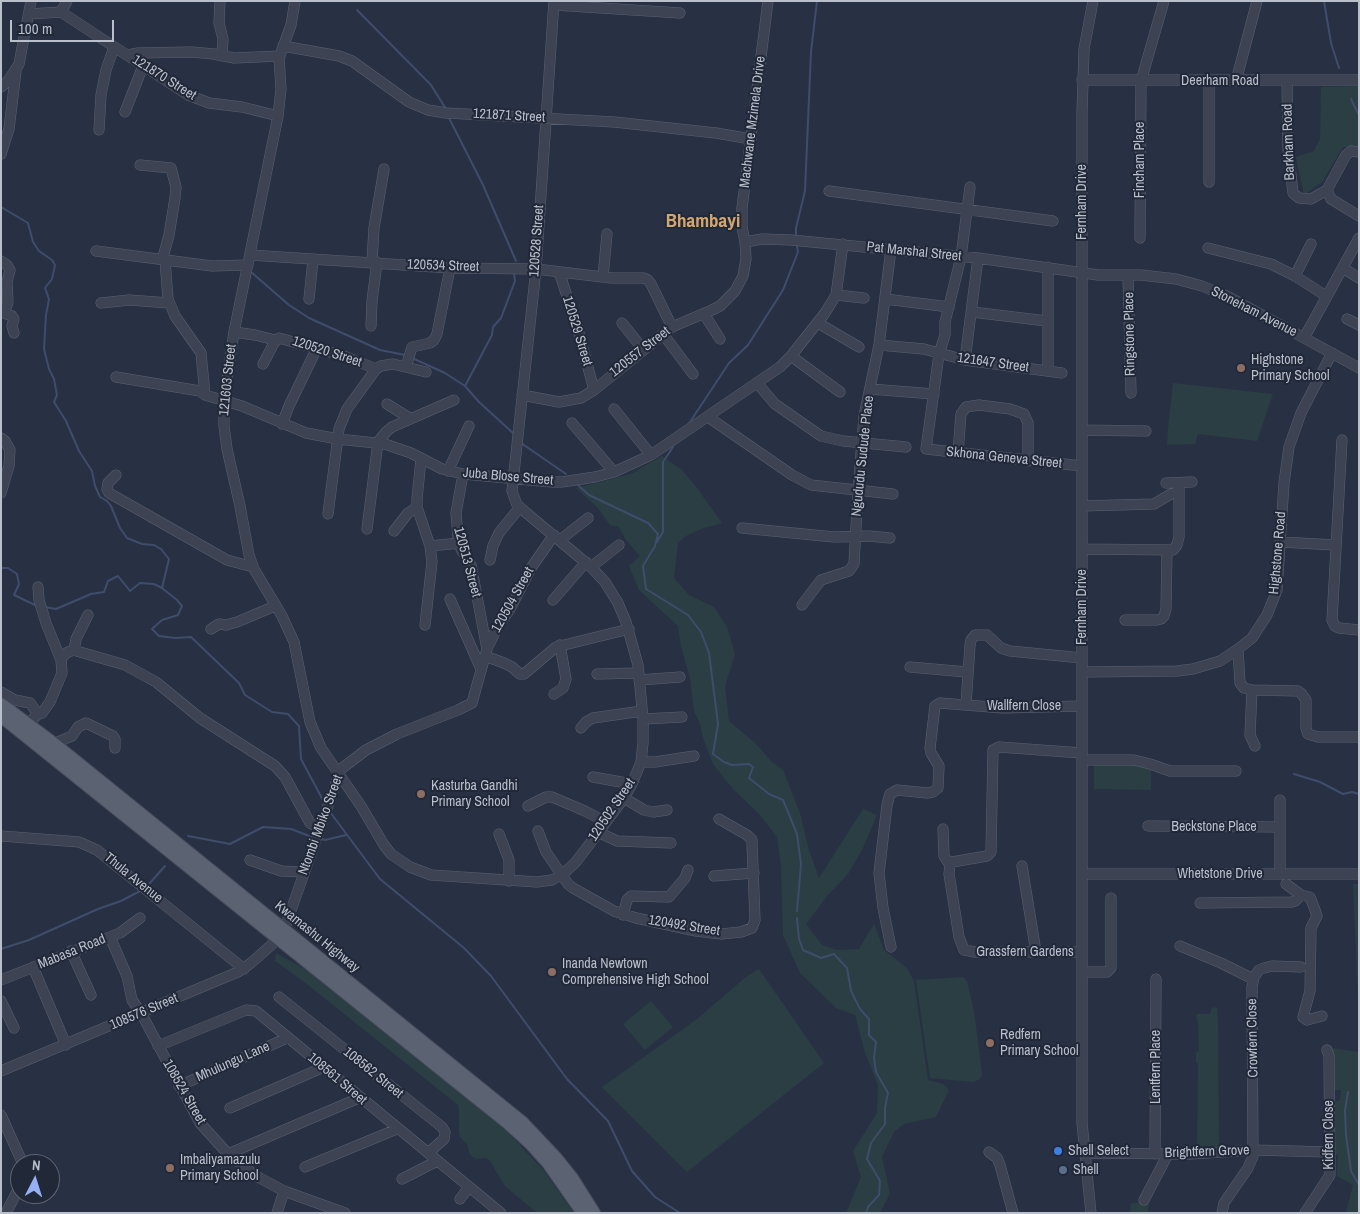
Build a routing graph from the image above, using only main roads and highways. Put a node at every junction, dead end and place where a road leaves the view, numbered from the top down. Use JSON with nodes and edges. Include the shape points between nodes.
{"nodes":[{"id":1,"x":1,"y":704,"type":"edge"},
{"id":2,"x":1,"y":716,"type":"edge"},
{"id":3,"x":24,"y":727,"type":"junction"},
{"id":4,"x":281,"y":934,"type":"junction"},
{"id":5,"x":583,"y":1213,"type":"edge"},
{"id":6,"x":594,"y":1213,"type":"edge"}],
"edges":[{"from":1,"to":3,"type":"main road","name":"Kwamashu Highway"},
{"from":2,"to":3,"type":"main road","name":"Kwamashu Highway"},
{"from":3,"to":4,"type":"main road","name":"Kwamashu Highway"},
{"from":4,"to":5,"type":"main road","name":"Kwamashu Highway","via":[[508,1123],[548,1163]]},
{"from":4,"to":6,"type":"main road","name":"Kwamashu Highway","via":[[523,1123],[572,1178]]}]}
